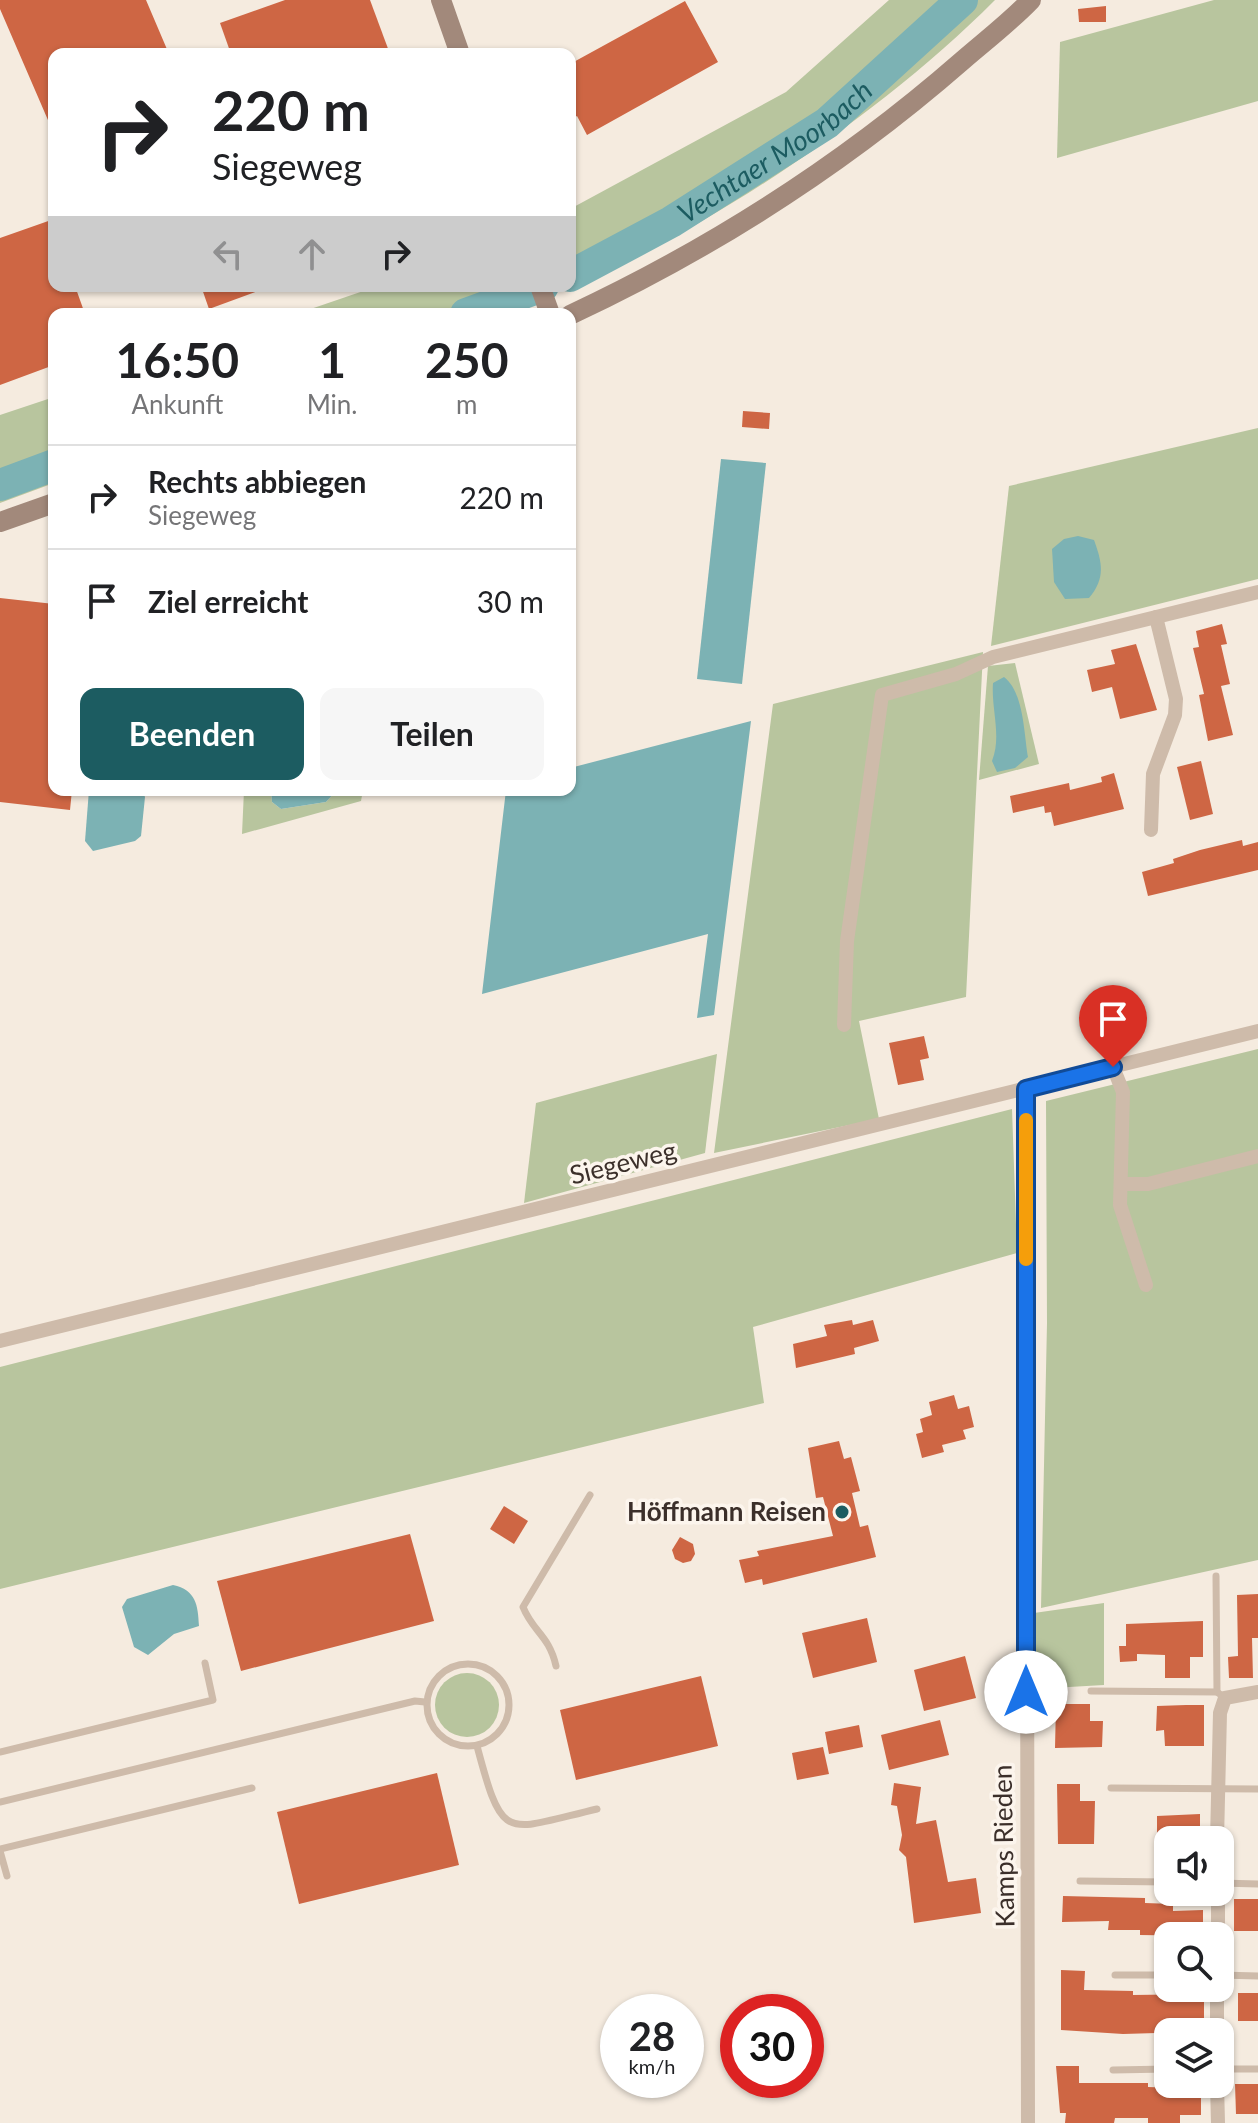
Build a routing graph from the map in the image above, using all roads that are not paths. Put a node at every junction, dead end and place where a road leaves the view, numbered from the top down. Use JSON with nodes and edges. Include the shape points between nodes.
{"nodes":[{"id":1,"x":441,"y":0,"type":"edge"},
{"id":2,"x":1031,"y":0,"type":"edge"},
{"id":3,"x":458,"y":48,"type":"edge"},
{"id":4,"x":576,"y":312,"type":"edge"},
{"id":5,"x":48,"y":505,"type":"edge"},
{"id":6,"x":0,"y":522,"type":"edge"},
{"id":7,"x":1258,"y":592,"type":"edge"},
{"id":8,"x":1156,"y":617,"type":"junction"},
{"id":9,"x":1151,"y":830,"type":"dead end"},
{"id":10,"x":844,"y":1025,"type":"dead end"},
{"id":11,"x":1258,"y":1031,"type":"edge"},
{"id":12,"x":1113,"y":1067,"type":"junction"},
{"id":13,"x":1026,"y":1089,"type":"junction"},
{"id":14,"x":1258,"y":1156,"type":"edge"},
{"id":15,"x":1121,"y":1184,"type":"junction"},
{"id":16,"x":1146,"y":1285,"type":"dead end"},
{"id":17,"x":0,"y":1341,"type":"edge"},
{"id":18,"x":590,"y":1495,"type":"dead end"},
{"id":19,"x":1216,"y":1576,"type":"dead end"},
{"id":20,"x":205,"y":1663,"type":"dead end"},
{"id":21,"x":556,"y":1666,"type":"dead end"},
{"id":22,"x":1091,"y":1691,"type":"dead end"},
{"id":23,"x":1258,"y":1692,"type":"edge"},
{"id":24,"x":1221,"y":1695,"type":"junction"},
{"id":25,"x":425,"y":1702,"type":"junction"},
{"id":26,"x":477,"y":1746,"type":"junction"},
{"id":27,"x":0,"y":1752,"type":"edge"},
{"id":28,"x":252,"y":1788,"type":"dead end"},
{"id":29,"x":1111,"y":1788,"type":"dead end"},
{"id":30,"x":1217,"y":1788,"type":"junction"},
{"id":31,"x":1258,"y":1789,"type":"edge"},
{"id":32,"x":0,"y":1802,"type":"edge"},
{"id":33,"x":597,"y":1809,"type":"dead end"},
{"id":34,"x":1217,"y":1826,"type":"edge"},
{"id":35,"x":0,"y":1850,"type":"edge"},
{"id":36,"x":7,"y":1876,"type":"dead end"},
{"id":37,"x":1080,"y":1881,"type":"dead end"},
{"id":38,"x":1154,"y":1882,"type":"edge"},
{"id":39,"x":1234,"y":1883,"type":"edge"},
{"id":40,"x":1258,"y":1884,"type":"edge"},
{"id":41,"x":1115,"y":1975,"type":"dead end"},
{"id":42,"x":1154,"y":1975,"type":"edge"},
{"id":43,"x":1234,"y":1975,"type":"edge"},
{"id":44,"x":1258,"y":1976,"type":"edge"},
{"id":45,"x":1154,"y":2069,"type":"edge"},
{"id":46,"x":1234,"y":2069,"type":"edge"},
{"id":47,"x":1258,"y":2069,"type":"edge"},
{"id":48,"x":1113,"y":2070,"type":"dead end"},
{"id":49,"x":1217,"y":2098,"type":"edge"},
{"id":50,"x":1028,"y":2123,"type":"edge"},
{"id":51,"x":1218,"y":2123,"type":"edge"}],
"edges":[{"from":1,"to":3,"type":"main road"},
{"from":2,"to":4,"type":"main road","via":[[832,166],[714,242]]},
{"from":5,"to":6,"type":"main road"},
{"from":7,"to":8,"type":"street"},
{"from":8,"to":9,"type":"street","via":[[1176,699],[1153,774]]},
{"from":8,"to":10,"type":"street","via":[[993,657],[956,674],[882,695],[847,941]]},
{"from":11,"to":12,"type":"street","name":"Siegeweg"},
{"from":12,"to":13,"type":"street","name":"Siegeweg"},
{"from":12,"to":15,"type":"street","via":[[1123,1092]]},
{"from":13,"to":17,"type":"street","name":"Siegeweg"},
{"from":13,"to":50,"type":"street","name":"Kamps Rieden"},
{"from":14,"to":15,"type":"street","via":[[1148,1184]]},
{"from":15,"to":16,"type":"street","via":[[1120,1205]]},
{"from":18,"to":21,"type":"lane","via":[[523,1607],[528,1621],[551,1646]]},
{"from":19,"to":24,"type":"lane"},
{"from":20,"to":27,"type":"lane","via":[[213,1700]]},
{"from":22,"to":24,"type":"lane"},
{"from":23,"to":24,"type":"street"},
{"from":24,"to":30,"type":"street"},
{"from":25,"to":26,"type":"lane","via":[[430,1723],[441,1737]]},
{"from":25,"to":26,"type":"lane","via":[[431,1685],[446,1669],[466,1663],[487,1668],[503,1683],[509,1701],[506,1721],[494,1737]]},
{"from":25,"to":32,"type":"lane"},
{"from":26,"to":33,"type":"lane","via":[[491,1799],[500,1817],[511,1824],[524,1826]]},
{"from":28,"to":35,"type":"lane"},
{"from":29,"to":30,"type":"lane"},
{"from":30,"to":31,"type":"lane"},
{"from":30,"to":34,"type":"street"},
{"from":35,"to":36,"type":"lane"},
{"from":37,"to":38,"type":"lane"},
{"from":39,"to":40,"type":"lane"},
{"from":41,"to":42,"type":"lane"},
{"from":43,"to":44,"type":"lane"},
{"from":45,"to":48,"type":"lane"},
{"from":46,"to":47,"type":"lane"},
{"from":49,"to":51,"type":"street"}]}
